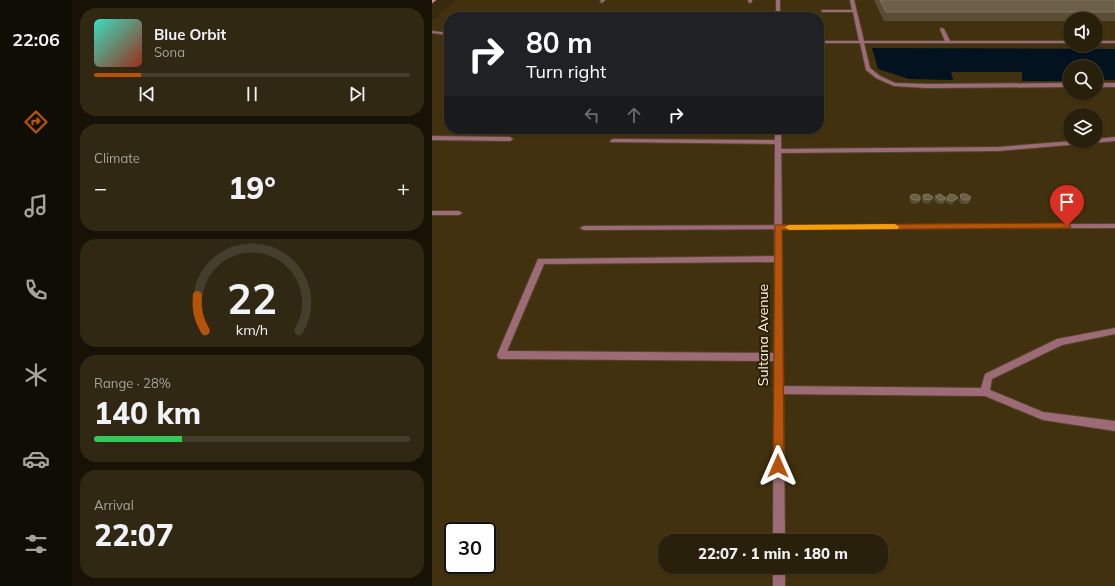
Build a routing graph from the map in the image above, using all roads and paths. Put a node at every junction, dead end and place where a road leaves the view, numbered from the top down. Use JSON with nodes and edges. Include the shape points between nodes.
{"nodes":[{"id":1,"x":778,"y":0,"type":"edge"},
{"id":2,"x":852,"y":0,"type":"edge"},
{"id":3,"x":823,"y":11,"type":"dead end"},
{"id":4,"x":854,"y":11,"type":"junction"},
{"id":5,"x":778,"y":12,"type":"edge"},
{"id":6,"x":942,"y":28,"type":"edge"},
{"id":7,"x":432,"y":32,"type":"edge"},
{"id":8,"x":444,"y":33,"type":"edge"},
{"id":9,"x":824,"y":42,"type":"edge"},
{"id":10,"x":862,"y":42,"type":"junction"},
{"id":11,"x":948,"y":42,"type":"junction"},
{"id":12,"x":1063,"y":42,"type":"edge"},
{"id":13,"x":1103,"y":42,"type":"edge"},
{"id":14,"x":1115,"y":42,"type":"edge"},
{"id":15,"x":1063,"y":85,"type":"edge"},
{"id":16,"x":1103,"y":85,"type":"edge"},
{"id":17,"x":1115,"y":85,"type":"edge"},
{"id":18,"x":778,"y":134,"type":"edge"},
{"id":19,"x":432,"y":138,"type":"edge"},
{"id":20,"x":510,"y":139,"type":"dead end"},
{"id":21,"x":1115,"y":139,"type":"edge"},
{"id":22,"x":1103,"y":140,"type":"edge"},
{"id":23,"x":613,"y":142,"type":"dead end"},
{"id":24,"x":778,"y":142,"type":"junction"},
{"id":25,"x":1063,"y":144,"type":"edge"},
{"id":26,"x":778,"y":151,"type":"junction"},
{"id":27,"x":432,"y":213,"type":"edge"},
{"id":28,"x":459,"y":213,"type":"dead end"},
{"id":29,"x":1115,"y":226,"type":"edge"},
{"id":30,"x":778,"y":227,"type":"junction"},
{"id":31,"x":584,"y":228,"type":"dead end"},
{"id":32,"x":778,"y":259,"type":"junction"},
{"id":33,"x":1115,"y":331,"type":"edge"},
{"id":34,"x":778,"y":357,"type":"junction"},
{"id":35,"x":778,"y":390,"type":"junction"},
{"id":36,"x":985,"y":392,"type":"junction"},
{"id":37,"x":1115,"y":426,"type":"edge"},
{"id":38,"x":779,"y":534,"type":"edge"},
{"id":39,"x":779,"y":574,"type":"edge"},
{"id":40,"x":779,"y":586,"type":"edge"}],
"edges":[{"from":1,"to":5,"type":"street"},
{"from":2,"to":4,"type":"street"},
{"from":3,"to":4,"type":"street"},
{"from":4,"to":10,"type":"street"},
{"from":6,"to":11,"type":"street"},
{"from":7,"to":8,"type":"street"},
{"from":9,"to":10,"type":"street"},
{"from":10,"to":11,"type":"street"},
{"from":10,"to":15,"type":"street","via":[[868,69],[894,84]]},
{"from":11,"to":12,"type":"street"},
{"from":13,"to":14,"type":"street"},
{"from":16,"to":17,"type":"street"},
{"from":18,"to":24,"type":"street","name":"Sultana Avenue"},
{"from":19,"to":20,"type":"street"},
{"from":21,"to":22,"type":"street"},
{"from":23,"to":24,"type":"street"},
{"from":24,"to":26,"type":"street","name":"Sultana Avenue"},
{"from":25,"to":26,"type":"street","via":[[998,149]]},
{"from":26,"to":30,"type":"street","name":"Sultana Avenue"},
{"from":27,"to":28,"type":"street"},
{"from":29,"to":30,"type":"street"},
{"from":30,"to":31,"type":"street"},
{"from":30,"to":32,"type":"street","name":"Sultana Avenue"},
{"from":32,"to":34,"type":"street","name":"Sultana Avenue"},
{"from":32,"to":34,"type":"street","via":[[541,261],[501,355]]},
{"from":33,"to":36,"type":"street","via":[[1060,342],[988,377]]},
{"from":34,"to":35,"type":"street","name":"Sultana Avenue"},
{"from":35,"to":36,"type":"street"},
{"from":35,"to":38,"type":"street","name":"Sultana Avenue"},
{"from":36,"to":37,"type":"street","via":[[1043,416]]},
{"from":39,"to":40,"type":"street"}]}
